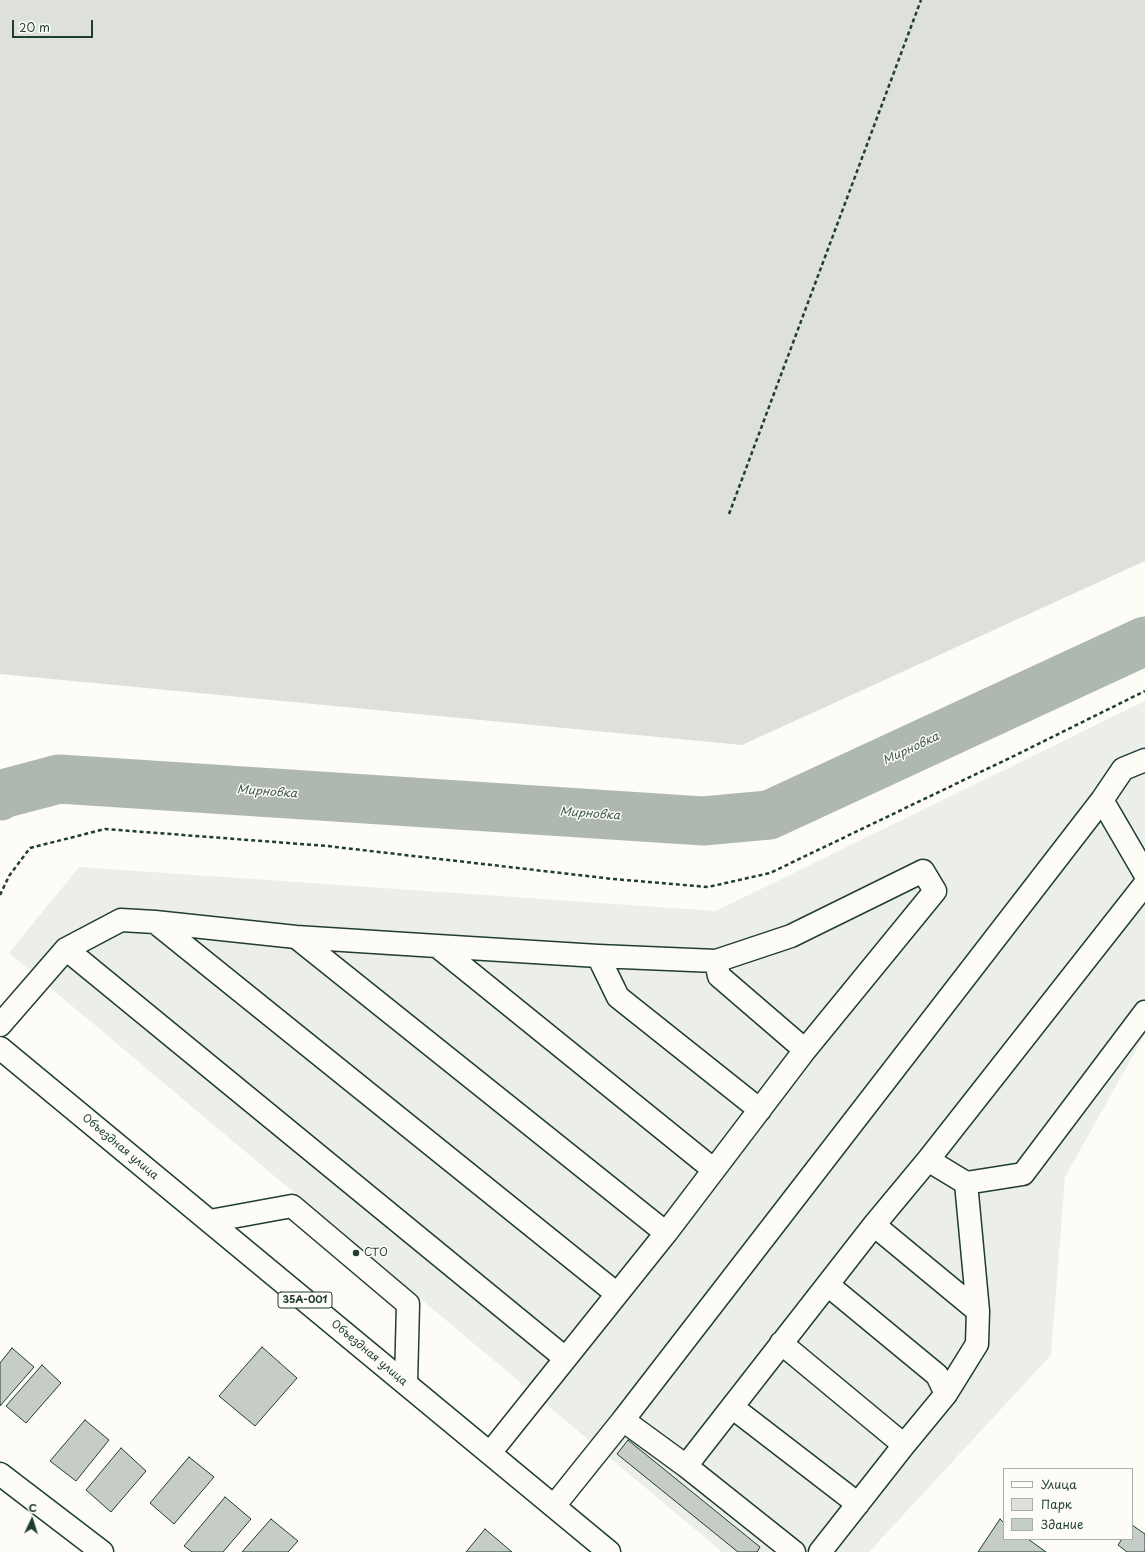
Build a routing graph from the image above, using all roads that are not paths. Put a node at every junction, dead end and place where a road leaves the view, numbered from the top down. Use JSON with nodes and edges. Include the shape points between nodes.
{"nodes":[{"id":1,"x":1145,"y":760,"type":"edge"},
{"id":2,"x":1102,"y":800,"type":"junction"},
{"id":3,"x":1145,"y":874,"type":"edge"},
{"id":4,"x":1145,"y":884,"type":"edge"},
{"id":5,"x":155,"y":922,"type":"junction"},
{"id":6,"x":296,"y":936,"type":"junction"},
{"id":7,"x":437,"y":946,"type":"junction"},
{"id":8,"x":66,"y":948,"type":"junction"},
{"id":9,"x":598,"y":956,"type":"junction"},
{"id":10,"x":716,"y":961,"type":"junction"},
{"id":11,"x":1145,"y":1012,"type":"edge"},
{"id":12,"x":0,"y":1025,"type":"edge"},
{"id":13,"x":0,"y":1048,"type":"edge"},
{"id":14,"x":805,"y":1050,"type":"junction"},
{"id":15,"x":760,"y":1110,"type":"junction"},
{"id":16,"x":928,"y":1160,"type":"junction"},
{"id":17,"x":714,"y":1170,"type":"junction"},
{"id":18,"x":966,"y":1184,"type":"junction"},
{"id":19,"x":210,"y":1221,"type":"junction"},
{"id":20,"x":874,"y":1224,"type":"junction"},
{"id":21,"x":666,"y":1233,"type":"junction"},
{"id":22,"x":828,"y":1285,"type":"junction"},
{"id":23,"x":618,"y":1294,"type":"junction"},
{"id":24,"x":978,"y":1312,"type":"junction"},
{"id":25,"x":781,"y":1343,"type":"junction"},
{"id":26,"x":565,"y":1358,"type":"junction"},
{"id":27,"x":406,"y":1383,"type":"junction"},
{"id":28,"x":946,"y":1394,"type":"junction"},
{"id":29,"x":732,"y":1407,"type":"junction"},
{"id":30,"x":623,"y":1420,"type":"junction"},
{"id":31,"x":904,"y":1445,"type":"junction"},
{"id":32,"x":490,"y":1452,"type":"junction"},
{"id":33,"x":686,"y":1466,"type":"junction"},
{"id":34,"x":0,"y":1474,"type":"edge"},
{"id":35,"x":858,"y":1504,"type":"junction"},
{"id":36,"x":554,"y":1506,"type":"junction"},
{"id":37,"x":102,"y":1552,"type":"edge"},
{"id":38,"x":609,"y":1552,"type":"edge"},
{"id":39,"x":794,"y":1552,"type":"edge"},
{"id":40,"x":820,"y":1552,"type":"edge"}],
"edges":[{"from":1,"to":2,"type":"main road","via":[[1123,769]]},
{"from":2,"to":3,"type":"main road"},
{"from":2,"to":30,"type":"main road"},
{"from":4,"to":16,"type":"main road"},
{"from":5,"to":6,"type":"main road"},
{"from":5,"to":8,"type":"main road","via":[[122,920]]},
{"from":5,"to":23,"type":"main road"},
{"from":6,"to":7,"type":"main road"},
{"from":6,"to":21,"type":"main road"},
{"from":7,"to":9,"type":"main road"},
{"from":7,"to":17,"type":"main road"},
{"from":8,"to":12,"type":"main road"},
{"from":8,"to":26,"type":"main road"},
{"from":9,"to":10,"type":"main road"},
{"from":9,"to":15,"type":"main road","via":[[618,997]]},
{"from":10,"to":14,"type":"main road","via":[[719,976]]},
{"from":10,"to":14,"type":"main road","via":[[791,936],[923,871],[935,891]]},
{"from":11,"to":18,"type":"main road","via":[[1023,1174]]},
{"from":13,"to":19,"type":"main road","name":"Объездная улица","number":"35А-001"},
{"from":14,"to":15,"type":"main road"},
{"from":15,"to":17,"type":"main road"},
{"from":16,"to":18,"type":"main road"},
{"from":16,"to":20,"type":"main road"},
{"from":17,"to":21,"type":"main road"},
{"from":18,"to":24,"type":"main road"},
{"from":19,"to":27,"type":"main road","name":"Объездная улица","number":"35А-001"},
{"from":19,"to":27,"type":"main road","via":[[292,1206],[408,1304]]},
{"from":20,"to":22,"type":"main road"},
{"from":20,"to":24,"type":"main road"},
{"from":21,"to":23,"type":"main road"},
{"from":22,"to":25,"type":"main road"},
{"from":22,"to":28,"type":"main road","via":[[937,1375]]},
{"from":23,"to":26,"type":"main road"},
{"from":24,"to":28,"type":"main road","via":[[977,1344]]},
{"from":25,"to":29,"type":"main road"},
{"from":25,"to":31,"type":"main road"},
{"from":26,"to":32,"type":"main road"},
{"from":27,"to":32,"type":"main road","name":"Объездная улица","number":"35А-001"},
{"from":28,"to":31,"type":"main road"},
{"from":29,"to":33,"type":"main road"},
{"from":29,"to":35,"type":"main road"},
{"from":30,"to":33,"type":"main road"},
{"from":30,"to":36,"type":"main road"},
{"from":31,"to":35,"type":"main road"},
{"from":32,"to":36,"type":"main road","name":"Объездная улица","number":"35А-001"},
{"from":33,"to":39,"type":"main road"},
{"from":34,"to":37,"type":"main road"},
{"from":35,"to":40,"type":"main road"},
{"from":36,"to":38,"type":"main road","name":"Объездная улица","number":"35А-001"}]}
